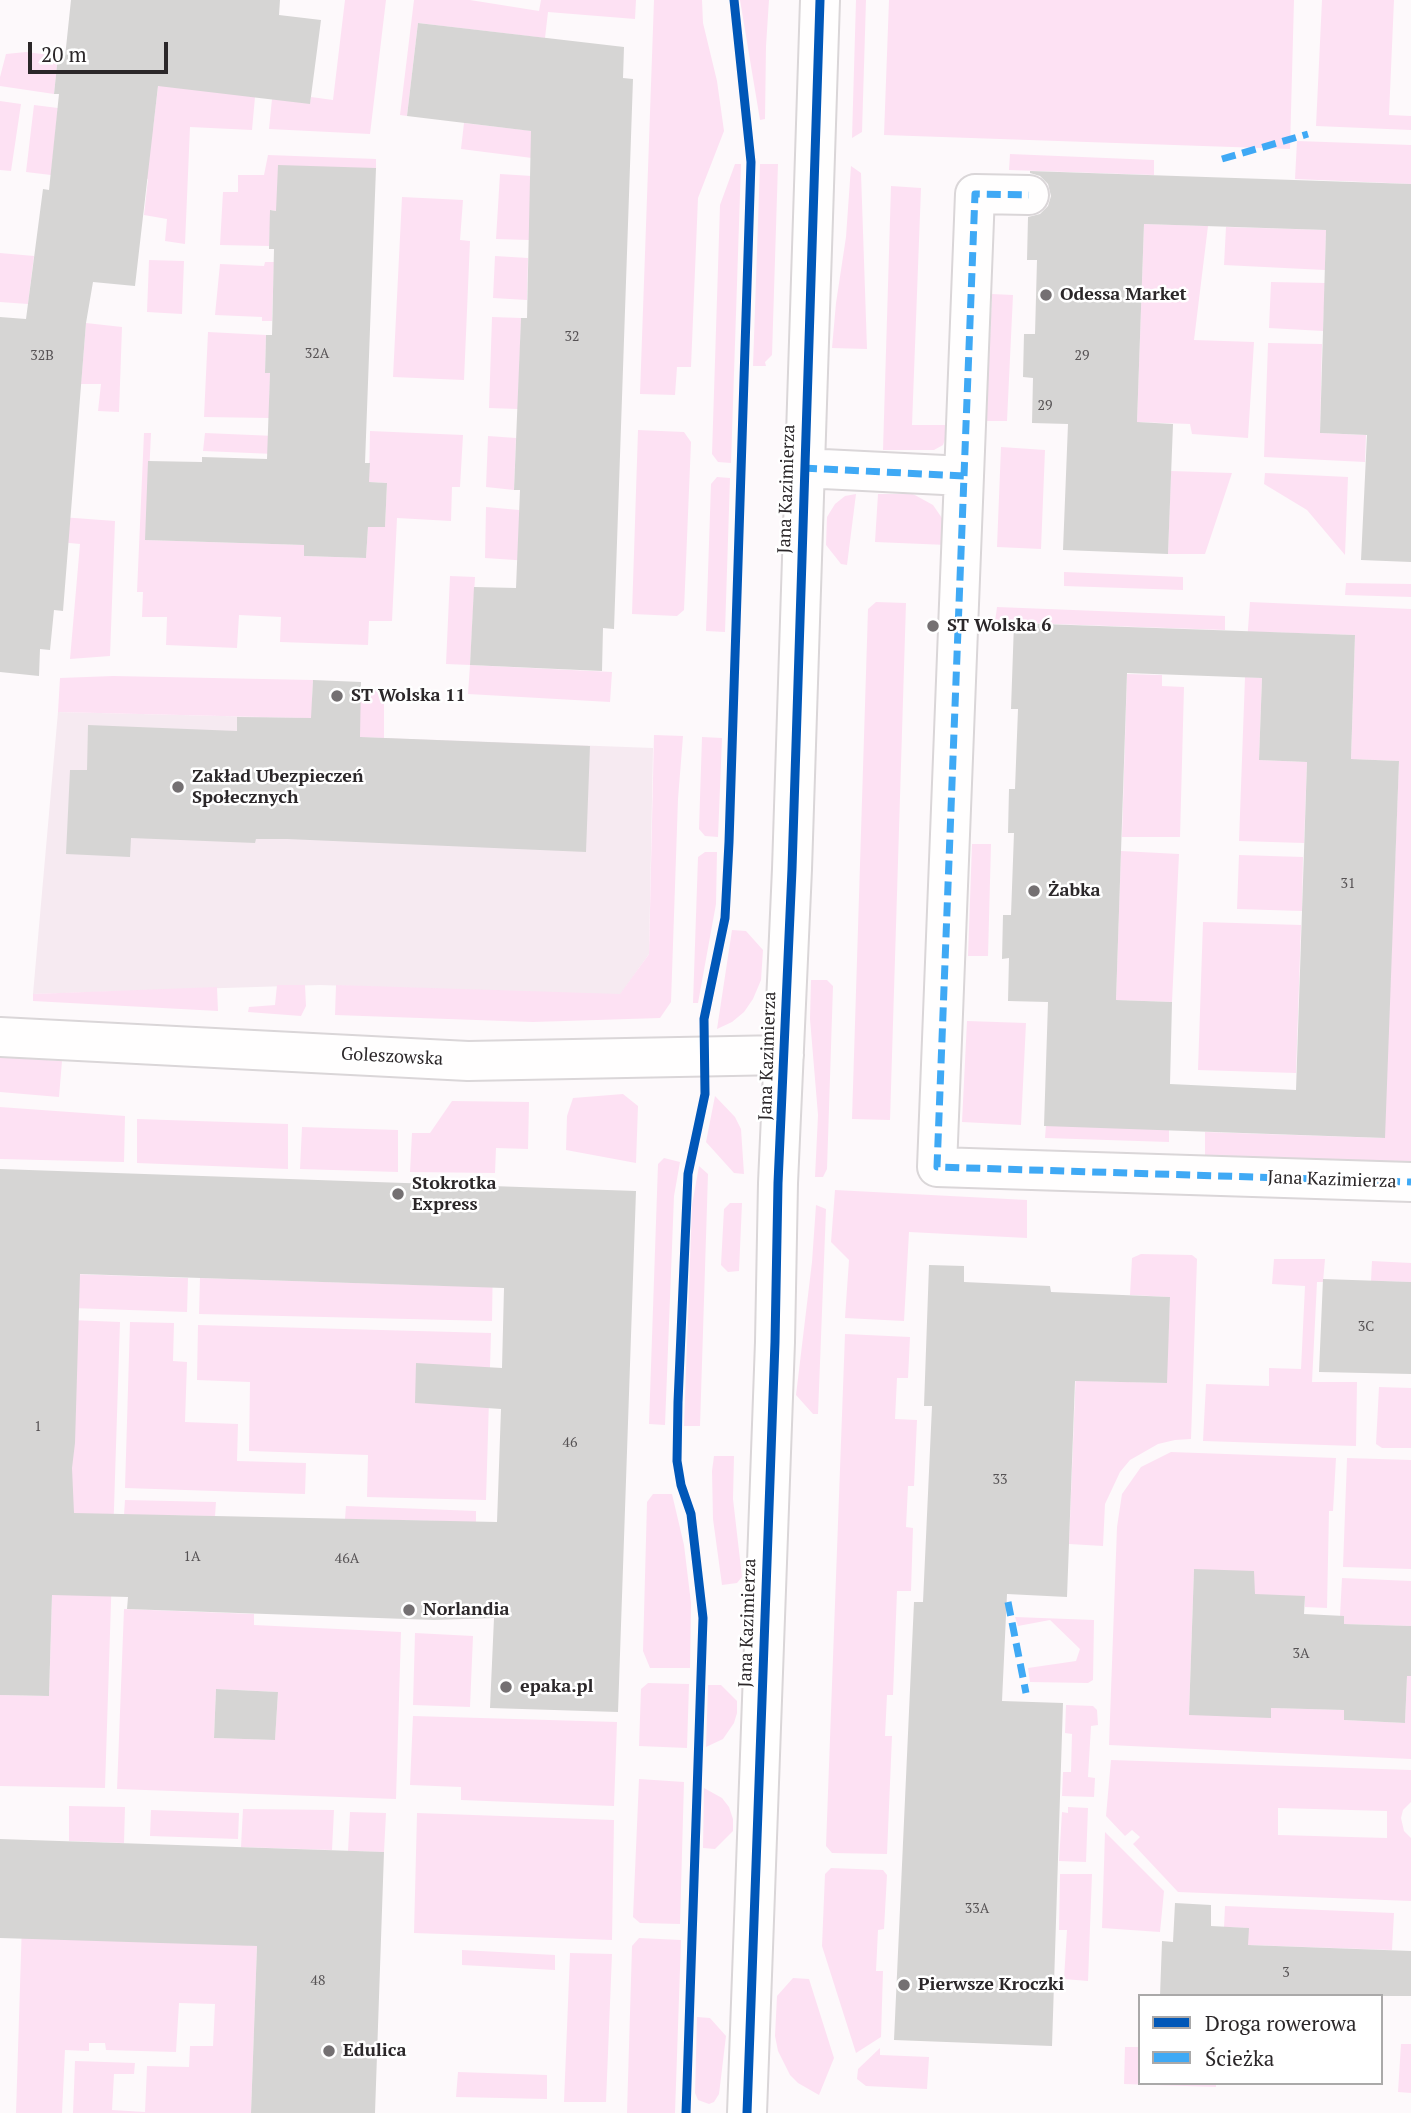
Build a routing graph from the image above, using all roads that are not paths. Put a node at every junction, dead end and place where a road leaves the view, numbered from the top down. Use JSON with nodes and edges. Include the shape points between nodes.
{"nodes":[{"id":1,"x":820,"y":0,"type":"edge"},
{"id":2,"x":1029,"y":195,"type":"dead end"},
{"id":3,"x":803,"y":468,"type":"junction"},
{"id":4,"x":964,"y":476,"type":"junction"},
{"id":5,"x":0,"y":1037,"type":"edge"},
{"id":6,"x":784,"y":1055,"type":"junction"},
{"id":7,"x":1411,"y":1182,"type":"edge"},
{"id":8,"x":747,"y":2113,"type":"edge"}],
"edges":[{"from":1,"to":3,"type":"street","name":"Jana Kazimierza"},
{"from":2,"to":4,"type":"street","name":"Jana Kazimierza","via":[[975,194]]},
{"from":3,"to":4,"type":"street","name":"Jana Kazimierza"},
{"from":3,"to":6,"type":"street","name":"Jana Kazimierza"},
{"from":4,"to":7,"type":"street","name":"Jana Kazimierza","via":[[937,1167]]},
{"from":5,"to":6,"type":"street","name":"Goleszowska","via":[[468,1061]]},
{"from":6,"to":8,"type":"street","name":"Jana Kazimierza"}]}
